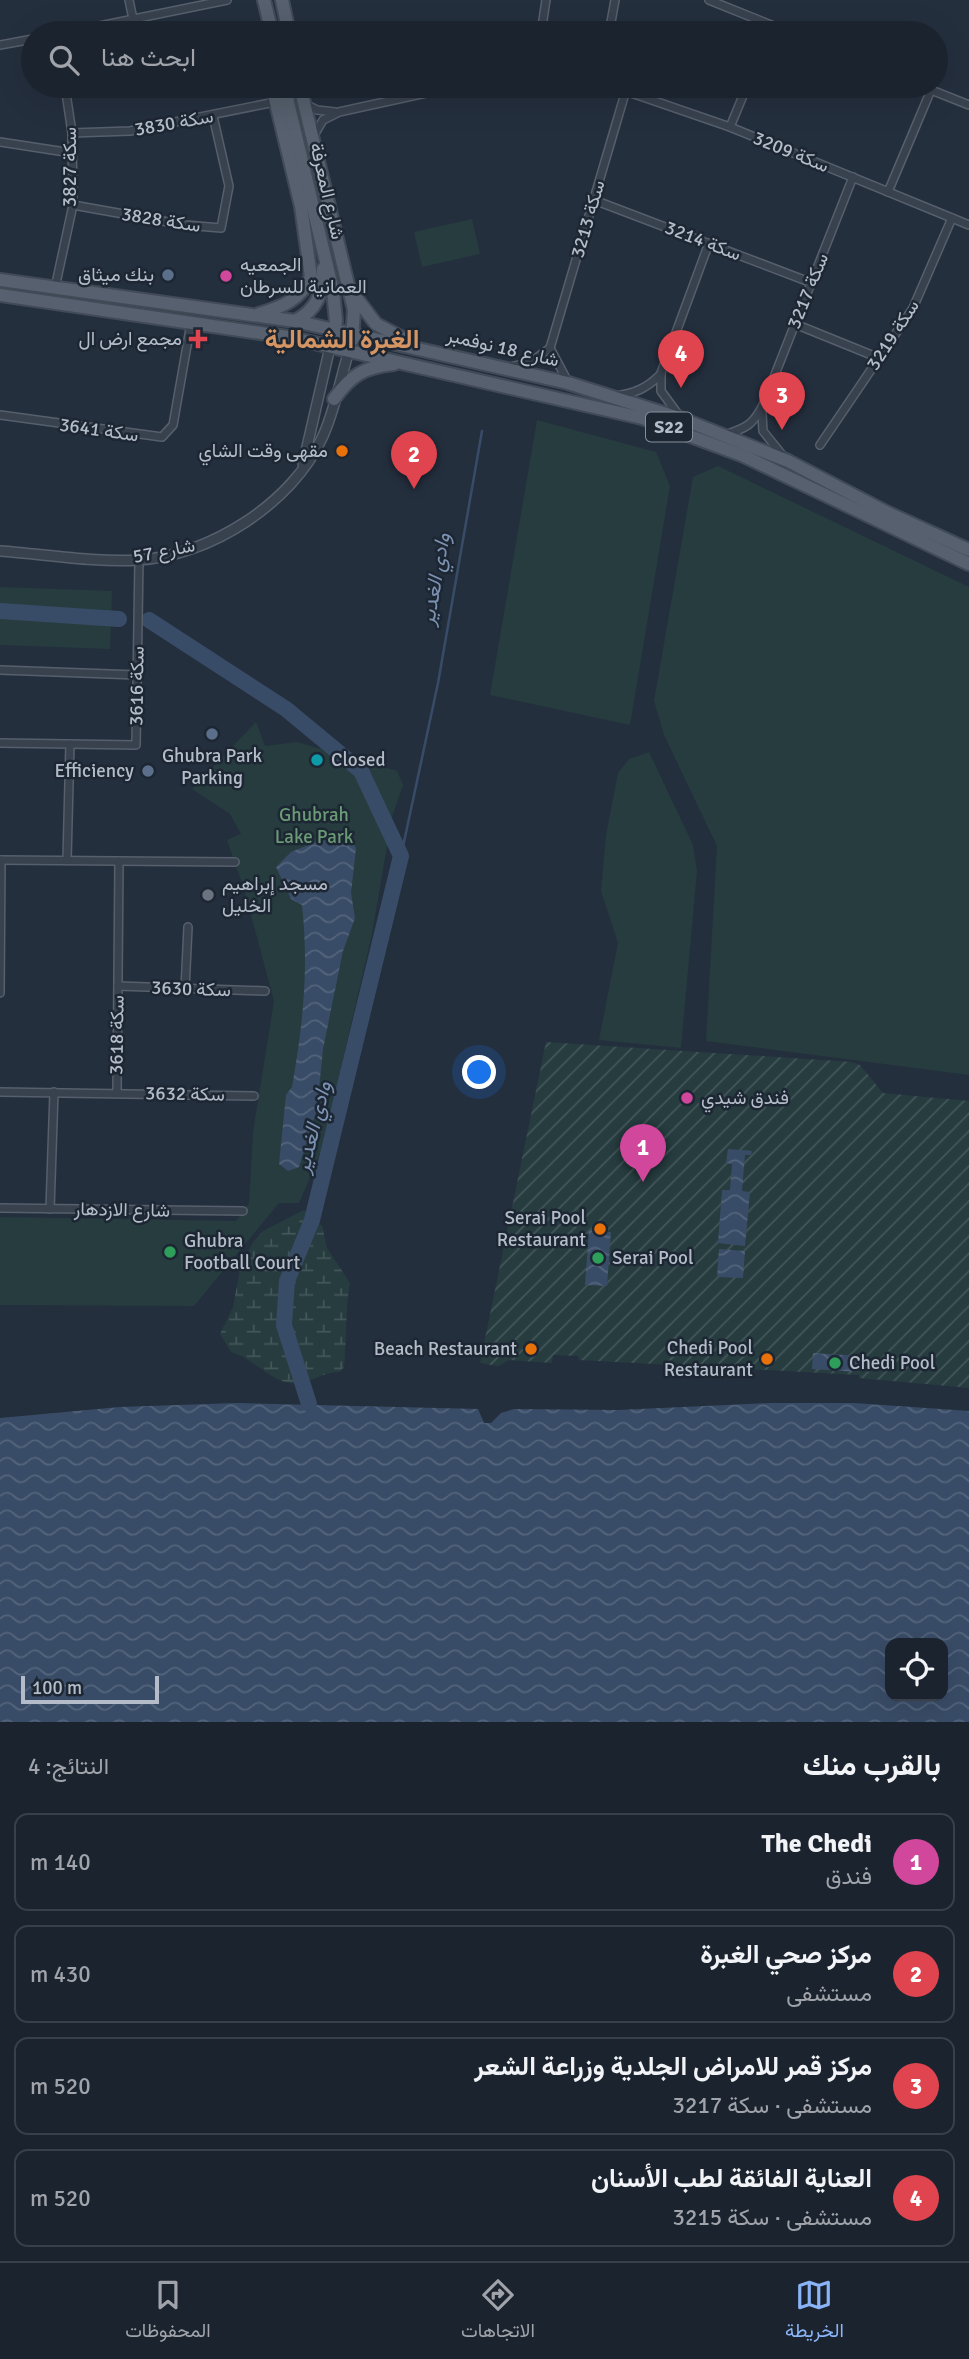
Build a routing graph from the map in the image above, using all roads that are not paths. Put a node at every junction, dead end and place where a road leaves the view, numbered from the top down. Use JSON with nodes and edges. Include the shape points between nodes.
{"nodes":[{"id":1,"x":129,"y":0,"type":"edge"},
{"id":2,"x":227,"y":0,"type":"edge"},
{"id":3,"x":253,"y":0,"type":"edge"},
{"id":4,"x":282,"y":0,"type":"edge"},
{"id":5,"x":546,"y":0,"type":"edge"},
{"id":6,"x":615,"y":0,"type":"edge"},
{"id":7,"x":709,"y":0,"type":"edge"},
{"id":8,"x":722,"y":3,"type":"edge"},
{"id":9,"x":266,"y":10,"type":"edge"},
{"id":10,"x":133,"y":19,"type":"junction"},
{"id":11,"x":123,"y":21,"type":"edge"},
{"id":12,"x":286,"y":21,"type":"edge"},
{"id":13,"x":543,"y":21,"type":"edge"},
{"id":14,"x":611,"y":21,"type":"edge"},
{"id":15,"x":761,"y":21,"type":"edge"},
{"id":16,"x":21,"y":41,"type":"edge"},
{"id":17,"x":0,"y":45,"type":"edge"},
{"id":18,"x":948,"y":97,"type":"edge"},
{"id":19,"x":67,"y":98,"type":"edge"},
{"id":20,"x":274,"y":98,"type":"edge"},
{"id":21,"x":287,"y":98,"type":"edge"},
{"id":22,"x":303,"y":98,"type":"edge"},
{"id":23,"x":403,"y":98,"type":"edge"},
{"id":24,"x":624,"y":98,"type":"edge"},
{"id":25,"x":648,"y":98,"type":"edge"},
{"id":26,"x":742,"y":98,"type":"edge"},
{"id":27,"x":928,"y":98,"type":"edge"},
{"id":28,"x":275,"y":102,"type":"junction"},
{"id":29,"x":305,"y":104,"type":"junction"},
{"id":30,"x":969,"y":105,"type":"edge"},
{"id":31,"x":339,"y":112,"type":"junction"},
{"id":32,"x":213,"y":116,"type":"junction"},
{"id":33,"x":730,"y":127,"type":"junction"},
{"id":34,"x":72,"y":133,"type":"junction"},
{"id":35,"x":312,"y":139,"type":"junction"},
{"id":36,"x":0,"y":142,"type":"edge"},
{"id":37,"x":72,"y":153,"type":"junction"},
{"id":38,"x":853,"y":177,"type":"junction"},
{"id":39,"x":888,"y":192,"type":"junction"},
{"id":40,"x":594,"y":200,"type":"junction"},
{"id":41,"x":73,"y":205,"type":"junction"},
{"id":42,"x":952,"y":218,"type":"junction"},
{"id":43,"x":969,"y":225,"type":"edge"},
{"id":44,"x":709,"y":243,"type":"junction"},
{"id":45,"x":322,"y":255,"type":"junction"},
{"id":46,"x":0,"y":280,"type":"edge"},
{"id":47,"x":348,"y":281,"type":"junction"},
{"id":48,"x":812,"y":284,"type":"junction"},
{"id":49,"x":55,"y":289,"type":"junction"},
{"id":50,"x":0,"y":295,"type":"edge"},
{"id":51,"x":255,"y":315,"type":"junction"},
{"id":52,"x":295,"y":321,"type":"junction"},
{"id":53,"x":191,"y":323,"type":"junction"},
{"id":54,"x":795,"y":324,"type":"junction"},
{"id":55,"x":334,"y":329,"type":"junction"},
{"id":56,"x":353,"y":333,"type":"junction"},
{"id":57,"x":330,"y":346,"type":"junction"},
{"id":58,"x":550,"y":348,"type":"junction"},
{"id":59,"x":349,"y":351,"type":"junction"},
{"id":60,"x":434,"y":352,"type":"junction"},
{"id":61,"x":879,"y":358,"type":"junction"},
{"id":62,"x":405,"y":363,"type":"junction"},
{"id":63,"x":506,"y":368,"type":"junction"},
{"id":64,"x":661,"y":373,"type":"junction"},
{"id":65,"x":568,"y":383,"type":"junction"},
{"id":66,"x":614,"y":396,"type":"junction"},
{"id":67,"x":334,"y":399,"type":"junction"},
{"id":68,"x":763,"y":405,"type":"junction"},
{"id":69,"x":0,"y":415,"type":"edge"},
{"id":70,"x":682,"y":419,"type":"junction"},
{"id":71,"x":725,"y":435,"type":"junction"},
{"id":72,"x":820,"y":445,"type":"dead end"},
{"id":73,"x":788,"y":461,"type":"junction"},
{"id":74,"x":302,"y":470,"type":"junction"},
{"id":75,"x":969,"y":550,"type":"edge"},
{"id":76,"x":0,"y":551,"type":"edge"},
{"id":77,"x":139,"y":560,"type":"junction"},
{"id":78,"x":969,"y":564,"type":"edge"},
{"id":79,"x":0,"y":670,"type":"edge"},
{"id":80,"x":137,"y":675,"type":"junction"},
{"id":81,"x":0,"y":743,"type":"edge"},
{"id":82,"x":70,"y":744,"type":"junction"},
{"id":83,"x":1,"y":860,"type":"edge"},
{"id":84,"x":67,"y":860,"type":"junction"},
{"id":85,"x":119,"y":861,"type":"junction"},
{"id":86,"x":235,"y":862,"type":"dead end"},
{"id":87,"x":188,"y":927,"type":"dead end"},
{"id":88,"x":0,"y":977,"type":"edge"},
{"id":89,"x":118,"y":986,"type":"junction"},
{"id":90,"x":185,"y":989,"type":"junction"},
{"id":91,"x":264,"y":990,"type":"dead end"},
{"id":92,"x":0,"y":993,"type":"edge"},
{"id":93,"x":0,"y":1092,"type":"edge"},
{"id":94,"x":54,"y":1092,"type":"junction"},
{"id":95,"x":117,"y":1093,"type":"junction"},
{"id":96,"x":254,"y":1096,"type":"dead end"},
{"id":97,"x":0,"y":1208,"type":"edge"},
{"id":98,"x":50,"y":1209,"type":"junction"},
{"id":99,"x":243,"y":1211,"type":"dead end"}],
"edges":[{"from":1,"to":10,"type":"street"},
{"from":2,"to":10,"type":"street"},
{"from":3,"to":9,"type":"street"},
{"from":4,"to":12,"type":"main road"},
{"from":5,"to":13,"type":"street"},
{"from":6,"to":14,"type":"street"},
{"from":7,"to":8,"type":"street"},
{"from":8,"to":15,"type":"street"},
{"from":10,"to":11,"type":"street"},
{"from":16,"to":17,"type":"street"},
{"from":18,"to":30,"type":"street"},
{"from":19,"to":34,"type":"street","name":"سكة 3827"},
{"from":20,"to":28,"type":"main road"},
{"from":21,"to":45,"type":"main road","name":"شارع المعرفة"},
{"from":22,"to":29,"type":"main road"},
{"from":23,"to":31,"type":"street"},
{"from":24,"to":40,"type":"street","name":"سكة 3213"},
{"from":25,"to":33,"type":"street","name":"سكة 3209"},
{"from":26,"to":33,"type":"street"},
{"from":27,"to":39,"type":"street"},
{"from":28,"to":32,"type":"street","name":"سكة 3830"},
{"from":28,"to":51,"type":"main road","via":[[301,206],[311,277],[291,302]]},
{"from":29,"to":31,"type":"street"},
{"from":29,"to":35,"type":"main road"},
{"from":31,"to":35,"type":"street","via":[[323,120]]},
{"from":32,"to":34,"type":"street","name":"سكة 3830","via":[[130,131]]},
{"from":32,"to":41,"type":"street","name":"سكة 3828","via":[[229,186],[221,228]]},
{"from":33,"to":38,"type":"street","name":"سكة 3209"},
{"from":34,"to":37,"type":"street","name":"سكة 3827"},
{"from":35,"to":47,"type":"main road"},
{"from":36,"to":37,"type":"street"},
{"from":37,"to":41,"type":"street","name":"سكة 3827"},
{"from":38,"to":39,"type":"street","name":"سكة 3209"},
{"from":38,"to":48,"type":"street","name":"سكة 3217"},
{"from":39,"to":42,"type":"street","name":"سكة 3209"},
{"from":40,"to":44,"type":"street","name":"سكة 3214"},
{"from":40,"to":58,"type":"street","name":"سكة 3213"},
{"from":41,"to":49,"type":"street","name":"سكة 3827"},
{"from":42,"to":43,"type":"street","name":"سكة 3209"},
{"from":42,"to":61,"type":"street","name":"سكة 3219","via":[[913,308]]},
{"from":44,"to":48,"type":"street","name":"سكة 3214"},
{"from":44,"to":64,"type":"street"},
{"from":45,"to":52,"type":"main road","via":[[320,294],[308,315]]},
{"from":45,"to":55,"type":"main road","name":"شارع المعرفة","via":[[335,307]]},
{"from":46,"to":49,"type":"main road","name":"شارع 18 نوفمبر","number":"S22"},
{"from":47,"to":56,"type":"main road"},
{"from":47,"to":60,"type":"main road","via":[[364,312],[376,324]]},
{"from":48,"to":54,"type":"street","name":"سكة 3217"},
{"from":49,"to":51,"type":"main road","name":"شارع 18 نوفمبر","number":"S22"},
{"from":50,"to":53,"type":"main road","name":"شارع 18 نوفمبر","number":"S22"},
{"from":51,"to":52,"type":"main road","name":"شارع 18 نوفمبر","number":"S22"},
{"from":52,"to":55,"type":"main road","name":"شارع 18 نوفمبر","number":"S22"},
{"from":53,"to":57,"type":"main road","name":"شارع 18 نوفمبر","number":"S22"},
{"from":53,"to":69,"type":"street","name":"سكة 3641","via":[[173,425],[162,438]]},
{"from":54,"to":61,"type":"street"},
{"from":54,"to":68,"type":"street","name":"سكة 3217"},
{"from":55,"to":56,"type":"main road","name":"شارع 18 نوفمبر","number":"S22"},
{"from":55,"to":57,"type":"main road","name":"شارع المعرفة"},
{"from":56,"to":59,"type":"main road"},
{"from":56,"to":60,"type":"main road","name":"شارع 18 نوفمبر","number":"S22"},
{"from":57,"to":59,"type":"main road","name":"شارع 18 نوفمبر","number":"S22"},
{"from":57,"to":74,"type":"street"},
{"from":58,"to":63,"type":"street","via":[[531,362]]},
{"from":58,"to":65,"type":"street"},
{"from":59,"to":62,"type":"main road","name":"شارع 18 نوفمبر","number":"S22"},
{"from":59,"to":67,"type":"street","name":"شارع 57"},
{"from":60,"to":63,"type":"main road","name":"شارع 18 نوفمبر","number":"S22"},
{"from":61,"to":72,"type":"street","name":"سكة 3219"},
{"from":62,"to":67,"type":"main road","via":[[360,370]]},
{"from":62,"to":78,"type":"main road","name":"شارع 18 نوفمبر","number":"S22","via":[[642,418],[701,439],[806,484]]},
{"from":63,"to":65,"type":"main road","name":"شارع 18 نوفمبر","number":"S22"},
{"from":64,"to":66,"type":"street","via":[[635,393]]},
{"from":64,"to":70,"type":"street","via":[[661,391]]},
{"from":65,"to":66,"type":"main road","name":"شارع 18 نوفمبر","number":"S22"},
{"from":66,"to":70,"type":"main road","name":"شارع 18 نوفمبر","number":"S22"},
{"from":67,"to":74,"type":"street","name":"شارع 57","via":[[323,436]]},
{"from":68,"to":71,"type":"street","name":"سكة 3217","via":[[754,423]]},
{"from":68,"to":73,"type":"street","via":[[763,431]]},
{"from":70,"to":71,"type":"main road","name":"شارع 18 نوفمبر","number":"S22"},
{"from":71,"to":73,"type":"main road","name":"شارع 18 نوفمبر","number":"S22"},
{"from":73,"to":75,"type":"main road","name":"شارع 18 نوفمبر","number":"S22"},
{"from":74,"to":77,"type":"street","name":"شارع 57","via":[[262,509],[235,527],[202,544]]},
{"from":76,"to":77,"type":"street","name":"شارع 57"},
{"from":77,"to":80,"type":"street","name":"سكة 3616"},
{"from":79,"to":80,"type":"street"},
{"from":80,"to":82,"type":"street","name":"سكة 3616","via":[[136,745]]},
{"from":81,"to":82,"type":"street","name":"سكة 3616"},
{"from":82,"to":84,"type":"street"},
{"from":83,"to":84,"type":"street"},
{"from":83,"to":88,"type":"street"},
{"from":84,"to":85,"type":"street"},
{"from":85,"to":86,"type":"street"},
{"from":85,"to":89,"type":"street","name":"سكة 3618"},
{"from":87,"to":90,"type":"street"},
{"from":88,"to":92,"type":"street"},
{"from":89,"to":90,"type":"street","name":"سكة 3630"},
{"from":89,"to":95,"type":"street","name":"سكة 3618"},
{"from":90,"to":91,"type":"street","name":"سكة 3630"},
{"from":93,"to":94,"type":"street","name":"سكة 3618"},
{"from":94,"to":95,"type":"street","name":"سكة 3618"},
{"from":94,"to":98,"type":"street"},
{"from":95,"to":96,"type":"street","name":"سكة 3632"},
{"from":97,"to":98,"type":"street","name":"شارع الازدهار"},
{"from":98,"to":99,"type":"street","name":"شارع الازدهار"}]}
